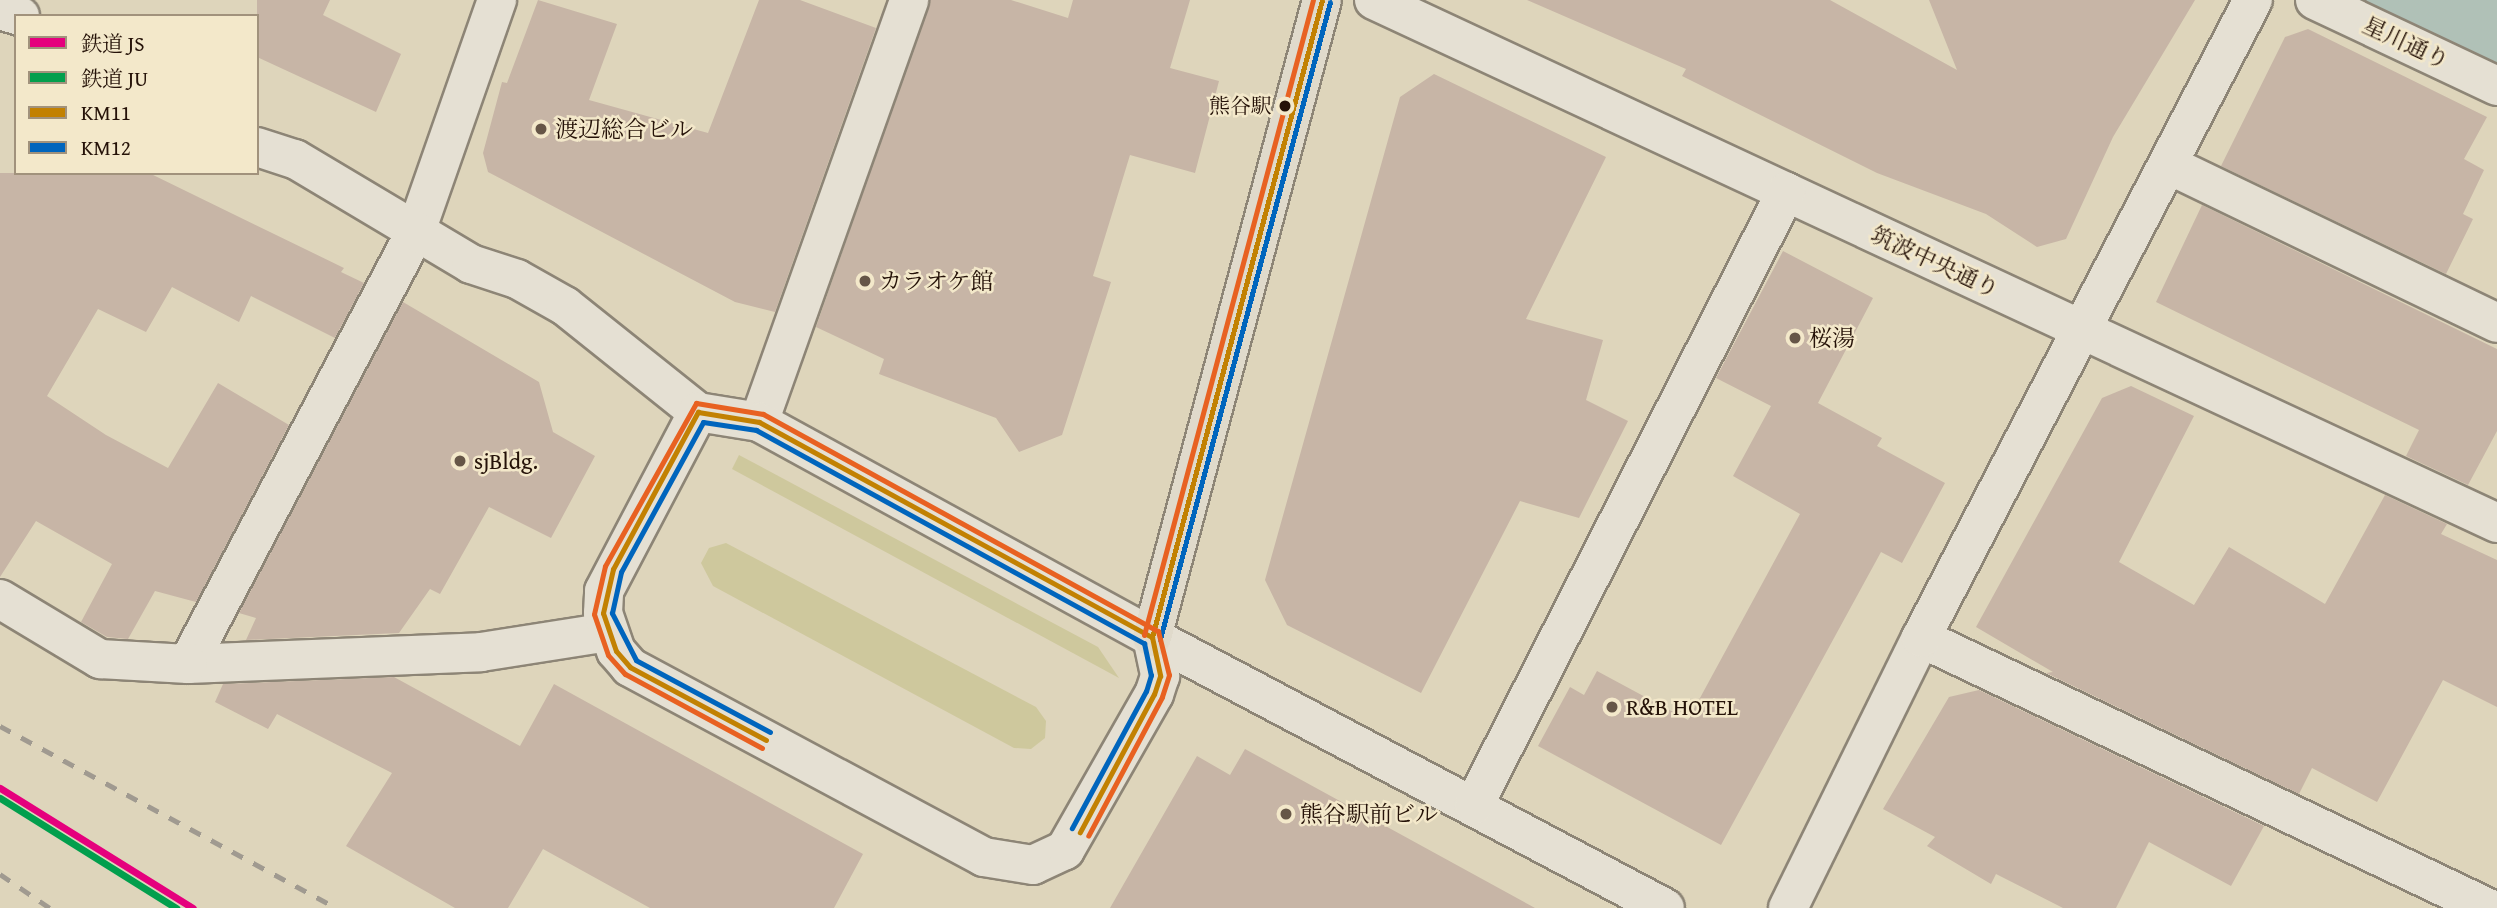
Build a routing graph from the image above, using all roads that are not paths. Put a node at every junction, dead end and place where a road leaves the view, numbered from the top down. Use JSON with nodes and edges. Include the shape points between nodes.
{"nodes":[{"id":1,"x":498,"y":0,"type":"edge"},
{"id":2,"x":909,"y":0,"type":"edge"},
{"id":3,"x":1322,"y":0,"type":"edge"},
{"id":4,"x":1374,"y":0,"type":"edge"},
{"id":5,"x":2253,"y":0,"type":"edge"},
{"id":6,"x":2315,"y":0,"type":"edge"},
{"id":7,"x":2497,"y":86,"type":"edge"},
{"id":8,"x":259,"y":148,"type":"edge"},
{"id":9,"x":2169,"y":165,"type":"junction"},
{"id":10,"x":1786,"y":192,"type":"junction"},
{"id":11,"x":416,"y":231,"type":"junction"},
{"id":12,"x":2497,"y":323,"type":"edge"},
{"id":13,"x":2083,"y":330,"type":"junction"},
{"id":14,"x":698,"y":412,"type":"junction"},
{"id":15,"x":759,"y":422,"type":"junction"},
{"id":16,"x":2497,"y":523,"type":"edge"},
{"id":17,"x":0,"y":599,"type":"edge"},
{"id":18,"x":608,"y":632,"type":"junction"},
{"id":19,"x":1152,"y":637,"type":"junction"},
{"id":20,"x":1921,"y":638,"type":"junction"},
{"id":21,"x":188,"y":664,"type":"junction"},
{"id":22,"x":1474,"y":805,"type":"junction"},
{"id":23,"x":1665,"y":908,"type":"edge"},
{"id":24,"x":1788,"y":908,"type":"edge"},
{"id":25,"x":2488,"y":908,"type":"edge"}],
"edges":[{"from":1,"to":11,"type":"street"},
{"from":2,"to":15,"type":"street"},
{"from":3,"to":19,"type":"main road"},
{"from":4,"to":10,"type":"street","name":"筑波中央通り"},
{"from":5,"to":9,"type":"street"},
{"from":6,"to":7,"type":"street","name":"星川通り"},
{"from":8,"to":11,"type":"street","via":[[295,159]]},
{"from":9,"to":12,"type":"street"},
{"from":9,"to":13,"type":"street"},
{"from":10,"to":13,"type":"street","name":"筑波中央通り"},
{"from":10,"to":22,"type":"street"},
{"from":11,"to":14,"type":"street","via":[[471,264],[517,279],[565,306]]},
{"from":11,"to":21,"type":"street"},
{"from":13,"to":16,"type":"street","name":"筑波中央通り"},
{"from":13,"to":20,"type":"street"},
{"from":14,"to":15,"type":"street"},
{"from":14,"to":18,"type":"street","via":[[612,569],[604,591]]},
{"from":15,"to":19,"type":"street"},
{"from":17,"to":21,"type":"street","via":[[100,659]]},
{"from":18,"to":19,"type":"street","via":[[630,667],[1008,866],[1050,860],[1078,837],[1154,694],[1160,676]]},
{"from":18,"to":21,"type":"street","via":[[481,652]]},
{"from":19,"to":22,"type":"street"},
{"from":20,"to":24,"type":"street"},
{"from":20,"to":25,"type":"street"},
{"from":22,"to":23,"type":"street"}]}
